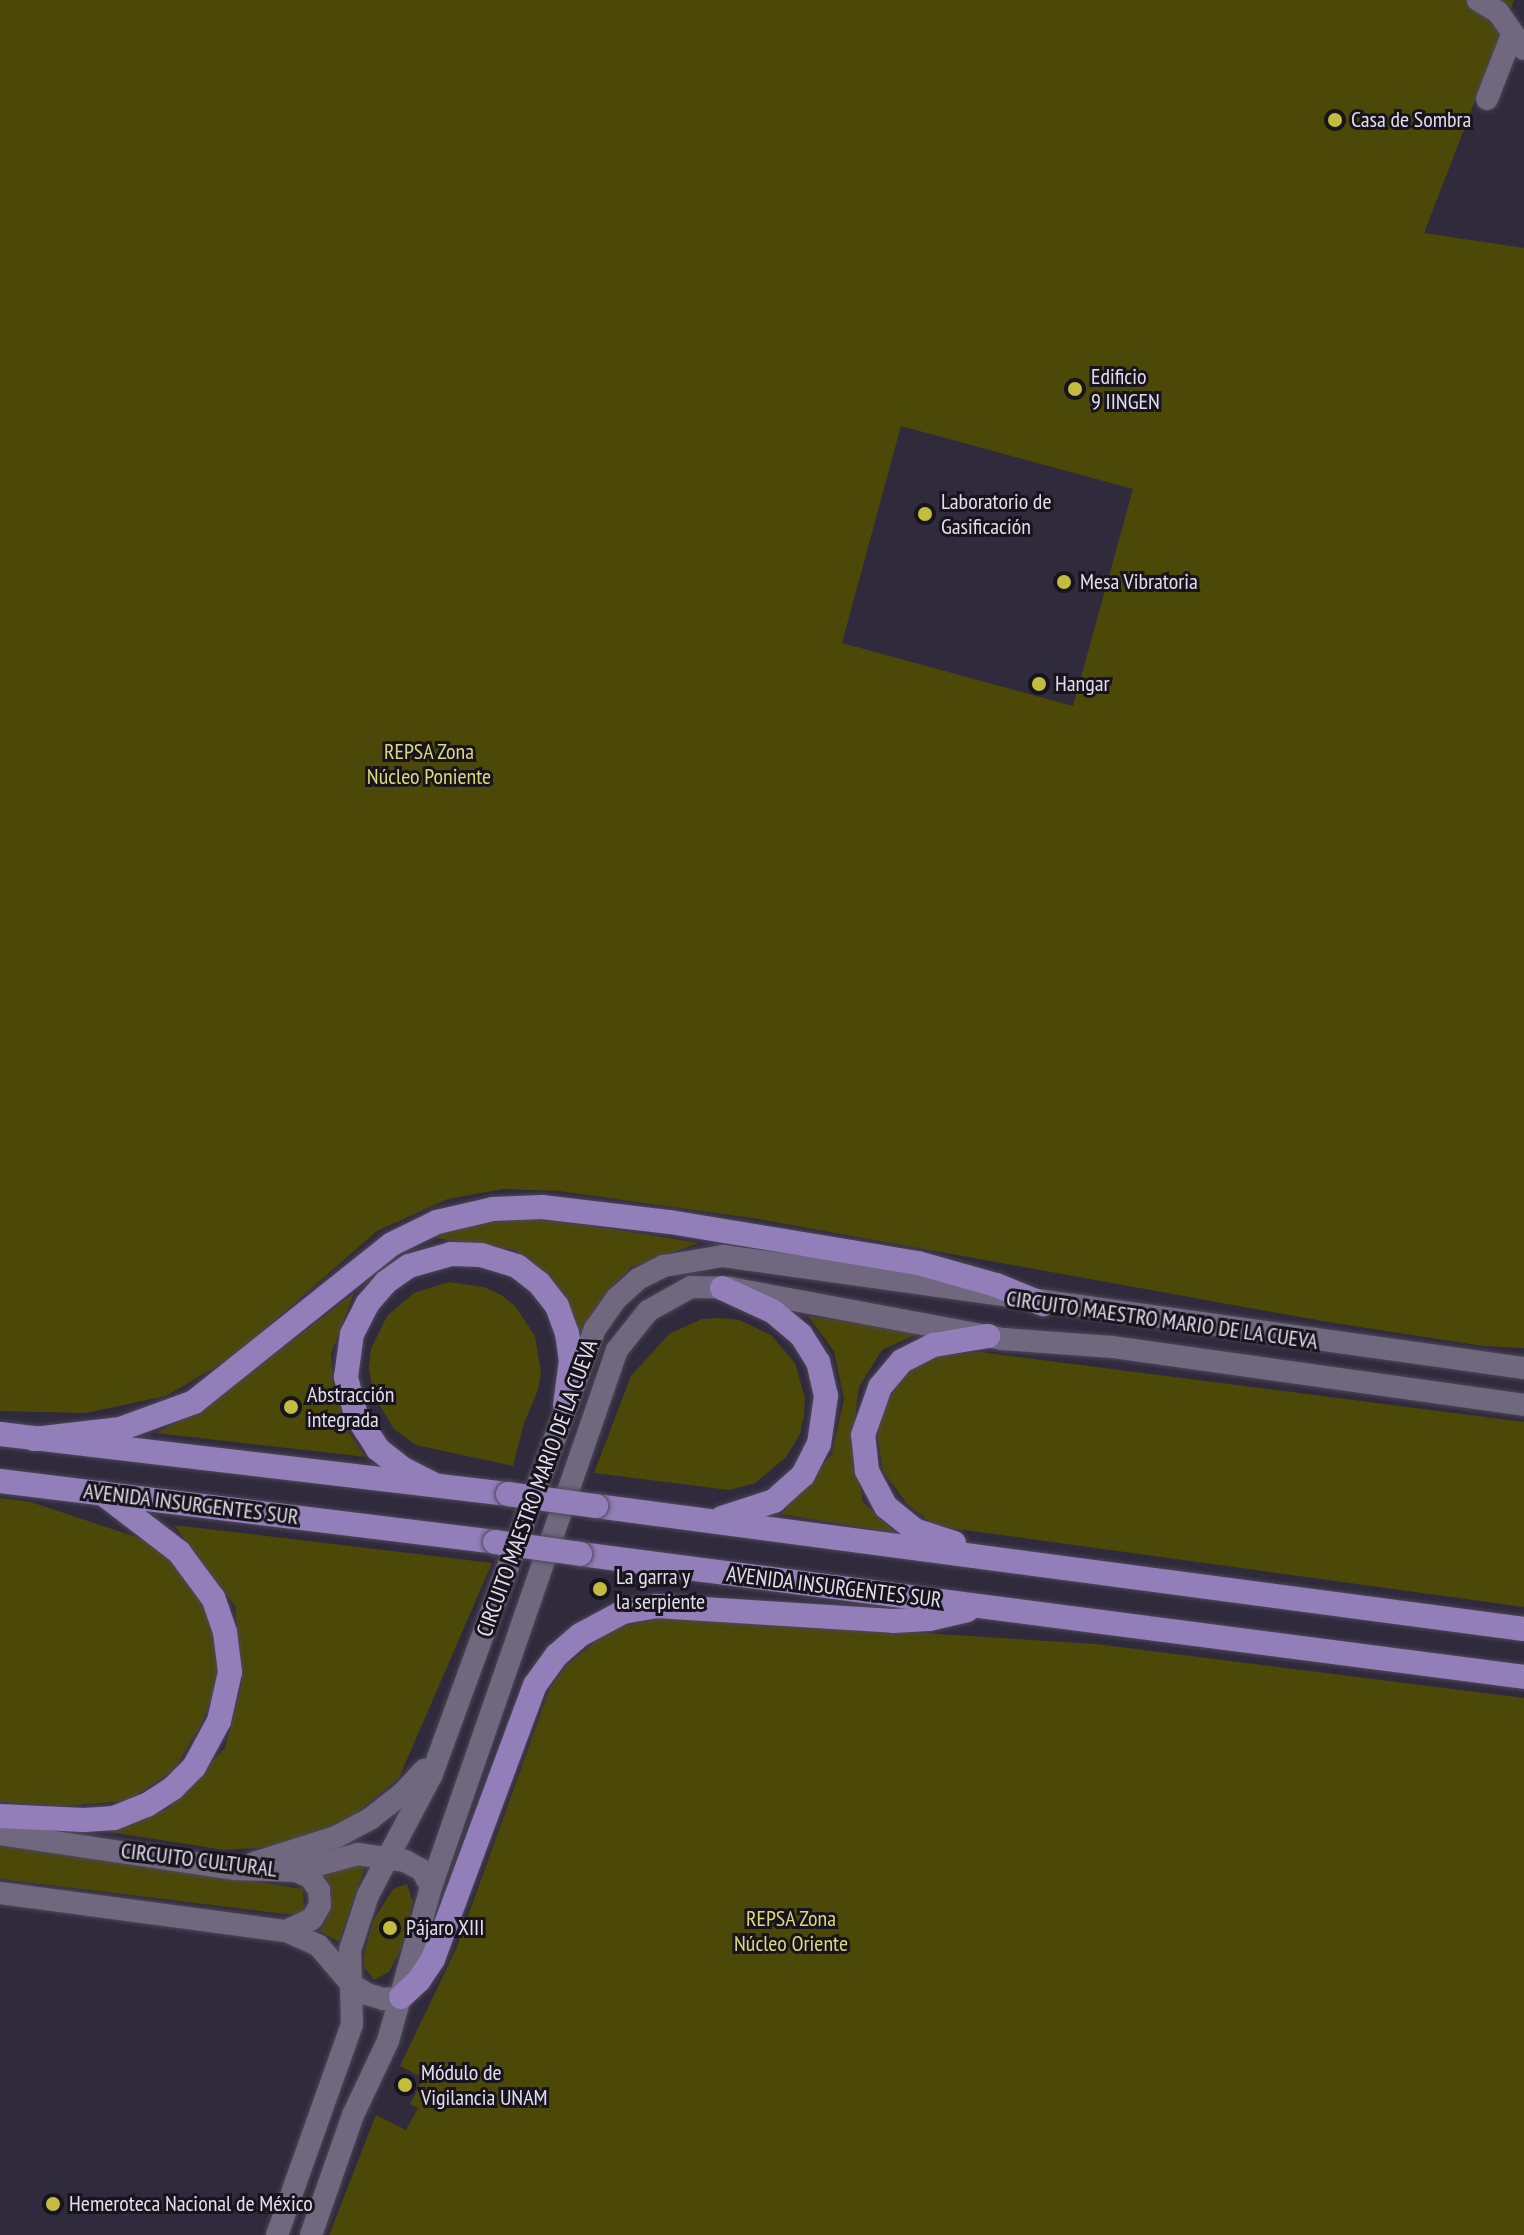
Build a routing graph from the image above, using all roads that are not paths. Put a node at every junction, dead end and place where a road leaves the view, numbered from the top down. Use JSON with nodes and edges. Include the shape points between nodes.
{"nodes":[{"id":1,"x":1478,"y":0,"type":"edge"},
{"id":2,"x":1518,"y":42,"type":"edge"},
{"id":3,"x":1487,"y":99,"type":"dead end"},
{"id":4,"x":722,"y":1288,"type":"junction"},
{"id":5,"x":1043,"y":1304,"type":"junction"},
{"id":6,"x":988,"y":1336,"type":"junction"},
{"id":7,"x":1524,"y":1368,"type":"edge"},
{"id":8,"x":565,"y":1405,"type":"junction"},
{"id":9,"x":1524,"y":1405,"type":"edge"},
{"id":10,"x":0,"y":1434,"type":"edge"},
{"id":11,"x":34,"y":1439,"type":"junction"},
{"id":12,"x":0,"y":1481,"type":"edge"},
{"id":13,"x":433,"y":1484,"type":"junction"},
{"id":14,"x":102,"y":1493,"type":"junction"},
{"id":15,"x":691,"y":1519,"type":"junction"},
{"id":16,"x":1033,"y":1565,"type":"junction"},
{"id":17,"x":981,"y":1606,"type":"junction"},
{"id":18,"x":1524,"y":1629,"type":"edge"},
{"id":19,"x":1524,"y":1677,"type":"edge"},
{"id":20,"x":449,"y":1728,"type":"junction"},
{"id":21,"x":0,"y":1816,"type":"edge"},
{"id":22,"x":0,"y":1834,"type":"edge"},
{"id":23,"x":387,"y":1860,"type":"junction"},
{"id":24,"x":235,"y":1869,"type":"junction"},
{"id":25,"x":296,"y":1871,"type":"junction"},
{"id":26,"x":431,"y":1887,"type":"junction"},
{"id":27,"x":0,"y":1893,"type":"edge"},
{"id":28,"x":286,"y":1931,"type":"junction"},
{"id":29,"x":352,"y":1985,"type":"junction"},
{"id":30,"x":401,"y":1997,"type":"junction"},
{"id":31,"x":277,"y":2235,"type":"edge"},
{"id":32,"x":311,"y":2235,"type":"edge"}],
"edges":[{"from":1,"to":2,"type":"street","via":[[1498,12]]},
{"from":2,"to":3,"type":"street"},
{"from":4,"to":6,"type":"street","name":"CIRCUITO MAESTRO MARIO DE LA CUEVA"},
{"from":4,"to":15,"type":"main road","via":[[772,1311],[811,1348],[824,1384],[823,1426],[811,1462],[784,1494],[736,1516]]},
{"from":4,"to":26,"type":"street","name":"CIRCUITO MAESTRO MARIO DE LA CUEVA","via":[[691,1287],[648,1311],[617,1350]]},
{"from":5,"to":7,"type":"street","name":"CIRCUITO MAESTRO MARIO DE LA CUEVA"},
{"from":5,"to":8,"type":"street","name":"CIRCUITO MAESTRO MARIO DE LA CUEVA","via":[[723,1256],[693,1259],[638,1279],[616,1299],[595,1329]]},
{"from":5,"to":11,"type":"main road","via":[[918,1263],[670,1222],[542,1207],[493,1209],[437,1222],[392,1244],[194,1402],[120,1429]]},
{"from":6,"to":9,"type":"street","name":"CIRCUITO MAESTRO MARIO DE LA CUEVA","via":[[1112,1347]]},
{"from":6,"to":16,"type":"main road","via":[[934,1345],[893,1369],[866,1422],[867,1471],[886,1507],[916,1531]]},
{"from":8,"to":13,"type":"main road","via":[[571,1360],[567,1333],[557,1306],[539,1283],[517,1266],[481,1255],[451,1254],[409,1266],[376,1291],[359,1318],[346,1377],[356,1415],[378,1449]]},
{"from":8,"to":20,"type":"street","name":"CIRCUITO MAESTRO MARIO DE LA CUEVA"},
{"from":10,"to":11,"type":"main road","name":"AVENIDA INSURGENTES SUR"},
{"from":11,"to":13,"type":"main road","name":"AVENIDA INSURGENTES SUR"},
{"from":12,"to":14,"type":"main road","name":"AVENIDA INSURGENTES SUR"},
{"from":13,"to":15,"type":"main road","name":"AVENIDA INSURGENTES SUR","bridge":true},
{"from":14,"to":17,"type":"main road","name":"AVENIDA INSURGENTES SUR","bridge":true},
{"from":14,"to":21,"type":"main road","via":[[179,1552],[213,1598],[225,1632],[230,1672],[219,1721],[194,1767],[147,1805],[114,1818]]},
{"from":15,"to":16,"type":"main road","name":"AVENIDA INSURGENTES SUR"},
{"from":16,"to":18,"type":"main road","name":"AVENIDA INSURGENTES SUR"},
{"from":17,"to":19,"type":"main road","name":"AVENIDA INSURGENTES SUR"},
{"from":17,"to":30,"type":"main road","via":[[929,1619],[893,1621],[656,1606],[623,1612],[580,1635],[535,1685],[433,1959]]},
{"from":20,"to":23,"type":"street","name":"CIRCUITO MAESTRO MARIO DE LA CUEVA","via":[[432,1774]]},
{"from":20,"to":24,"type":"street","via":[[428,1765],[371,1818],[336,1837]]},
{"from":22,"to":24,"type":"street","name":"CIRCUITO CULTURAL"},
{"from":23,"to":25,"type":"street","name":"CIRCUITO CULTURAL","via":[[358,1854]]},
{"from":23,"to":26,"type":"street","name":"CIRCUITO CULTURAL","via":[[422,1870]]},
{"from":23,"to":29,"type":"street","name":"CIRCUITO MAESTRO MARIO DE LA CUEVA","via":[[368,1895],[350,1950]]},
{"from":24,"to":25,"type":"street","name":"CIRCUITO CULTURAL"},
{"from":25,"to":28,"type":"street","via":[[310,1877],[319,1890],[320,1905],[312,1919]]},
{"from":26,"to":30,"type":"street","name":"CIRCUITO MAESTRO MARIO DE LA CUEVA"},
{"from":27,"to":28,"type":"street"},
{"from":28,"to":29,"type":"street","via":[[318,1945]]},
{"from":29,"to":30,"type":"street","via":[[383,1999]]},
{"from":29,"to":31,"type":"street","name":"CIRCUITO MAESTRO MARIO DE LA CUEVA","via":[[352,2024]]},
{"from":30,"to":32,"type":"street","name":"CIRCUITO MAESTRO MARIO DE LA CUEVA"}]}
